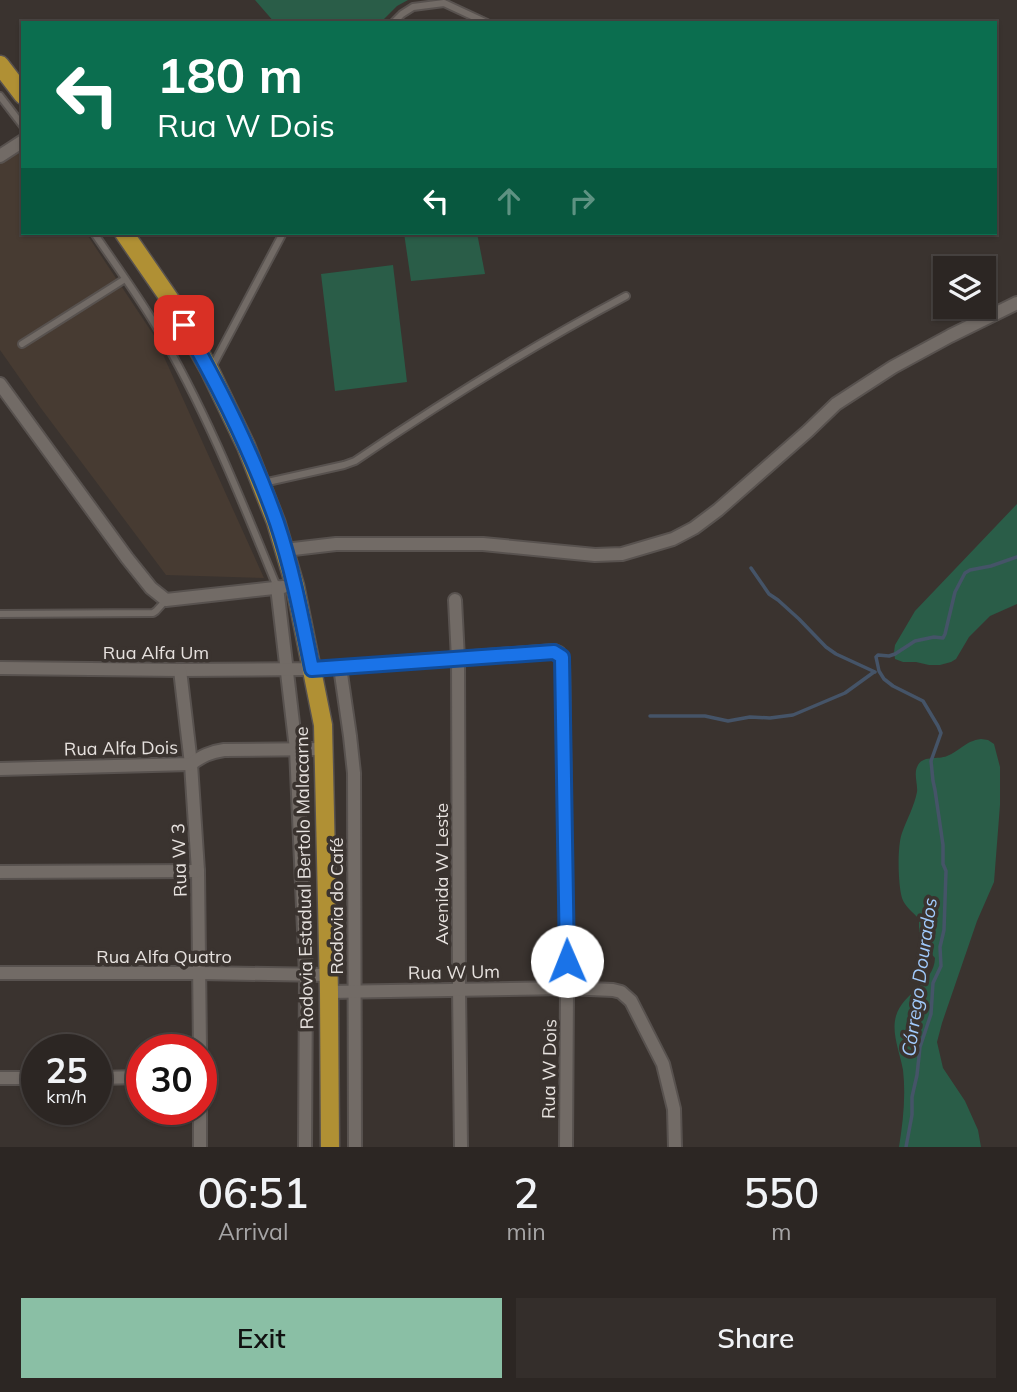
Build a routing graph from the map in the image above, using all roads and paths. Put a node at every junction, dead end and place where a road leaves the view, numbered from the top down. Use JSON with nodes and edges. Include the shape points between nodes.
{"nodes":[{"id":1,"x":395,"y":21,"type":"edge"},
{"id":2,"x":483,"y":21,"type":"edge"},
{"id":3,"x":0,"y":65,"type":"edge"},
{"id":4,"x":21,"y":92,"type":"edge"},
{"id":5,"x":0,"y":96,"type":"edge"},
{"id":6,"x":21,"y":123,"type":"edge"},
{"id":7,"x":21,"y":142,"type":"edge"},
{"id":8,"x":0,"y":156,"type":"edge"},
{"id":9,"x":95,"y":235,"type":"edge"},
{"id":10,"x":125,"y":235,"type":"edge"},
{"id":11,"x":282,"y":235,"type":"edge"},
{"id":12,"x":125,"y":279,"type":"junction"},
{"id":13,"x":626,"y":296,"type":"dead end"},
{"id":14,"x":1017,"y":303,"type":"edge"},
{"id":15,"x":22,"y":344,"type":"dead end"},
{"id":16,"x":210,"y":371,"type":"junction"},
{"id":17,"x":0,"y":384,"type":"edge"},
{"id":18,"x":261,"y":484,"type":"junction"},
{"id":19,"x":285,"y":550,"type":"junction"},
{"id":20,"x":286,"y":587,"type":"junction"},
{"id":21,"x":166,"y":600,"type":"junction"},
{"id":22,"x":455,"y":600,"type":"dead end"},
{"id":23,"x":0,"y":614,"type":"edge"},
{"id":24,"x":458,"y":659,"type":"junction"},
{"id":25,"x":340,"y":667,"type":"junction"},
{"id":26,"x":0,"y":668,"type":"edge"},
{"id":27,"x":286,"y":669,"type":"junction"},
{"id":28,"x":312,"y":669,"type":"junction"},
{"id":29,"x":180,"y":670,"type":"junction"},
{"id":30,"x":296,"y":749,"type":"junction"},
{"id":31,"x":324,"y":749,"type":"junction"},
{"id":32,"x":191,"y":764,"type":"junction"},
{"id":33,"x":0,"y":769,"type":"edge"},
{"id":34,"x":198,"y":871,"type":"junction"},
{"id":35,"x":0,"y":872,"type":"edge"},
{"id":36,"x":0,"y":973,"type":"edge"},
{"id":37,"x":199,"y":973,"type":"junction"},
{"id":38,"x":306,"y":975,"type":"junction"},
{"id":39,"x":328,"y":983,"type":"junction"},
{"id":40,"x":567,"y":988,"type":"junction"},
{"id":41,"x":459,"y":989,"type":"junction"},
{"id":42,"x":353,"y":991,"type":"junction"},
{"id":43,"x":200,"y":1034,"type":"edge"},
{"id":44,"x":0,"y":1078,"type":"edge"},
{"id":45,"x":21,"y":1078,"type":"edge"},
{"id":46,"x":200,"y":1125,"type":"edge"},
{"id":47,"x":200,"y":1147,"type":"edge"},
{"id":48,"x":305,"y":1147,"type":"edge"},
{"id":49,"x":330,"y":1147,"type":"edge"},
{"id":50,"x":355,"y":1147,"type":"edge"},
{"id":51,"x":461,"y":1147,"type":"edge"},
{"id":52,"x":566,"y":1147,"type":"edge"},
{"id":53,"x":675,"y":1147,"type":"edge"}],
"edges":[{"from":1,"to":2,"type":"lane","via":[[413,7],[444,3]]},
{"from":3,"to":4,"type":"main road"},
{"from":5,"to":6,"type":"lane"},
{"from":7,"to":8,"type":"street"},
{"from":9,"to":12,"type":"lane"},
{"from":10,"to":16,"type":"main road","name":"Rodovia Estadual Bertolo Malacarne","via":[[171,301]]},
{"from":11,"to":16,"type":"lane"},
{"from":12,"to":15,"type":"lane"},
{"from":12,"to":20,"type":"lane","via":[[194,397]]},
{"from":13,"to":18,"type":"lane","via":[[458,392],[355,461]]},
{"from":14,"to":19,"type":"street","via":[[893,367],[836,404],[718,510],[673,539],[622,554],[596,555],[483,544],[336,544]]},
{"from":16,"to":18,"type":"main road","name":"Rodovia Estadual Bertolo Malacarne"},
{"from":17,"to":21,"type":"street","via":[[127,558]]},
{"from":18,"to":19,"type":"main road","name":"Rodovia Estadual Bertolo Malacarne"},
{"from":19,"to":20,"type":"main road","name":"Rodovia Estadual Bertolo Malacarne"},
{"from":20,"to":21,"type":"street"},
{"from":20,"to":27,"type":"street"},
{"from":20,"to":28,"type":"main road","name":"Rodovia Estadual Bertolo Malacarne"},
{"from":21,"to":23,"type":"lane","via":[[153,613]]},
{"from":22,"to":24,"type":"street","name":"Avenida W Leste"},
{"from":24,"to":25,"type":"street","name":"Rua W Dois"},
{"from":24,"to":40,"type":"street","name":"Rua W Dois","via":[[554,652],[562,657]]},
{"from":24,"to":41,"type":"street","name":"Avenida W Leste"},
{"from":25,"to":28,"type":"street","name":"Rua W Dois"},
{"from":25,"to":42,"type":"street","name":"Rodovia do Café","via":[[354,773]]},
{"from":26,"to":29,"type":"street","name":"Rua Alfa Um"},
{"from":27,"to":28,"type":"street","name":"Rua Alfa Um"},
{"from":27,"to":29,"type":"street","name":"Rua Alfa Um"},
{"from":27,"to":30,"type":"street"},
{"from":28,"to":31,"type":"main road","name":"Rodovia Estadual Bertolo Malacarne"},
{"from":29,"to":32,"type":"street","name":"Rua W 3"},
{"from":30,"to":31,"type":"street","name":"Rua Alfa Dois"},
{"from":30,"to":32,"type":"street","name":"Rua Alfa Dois","via":[[212,752]]},
{"from":30,"to":38,"type":"street"},
{"from":31,"to":39,"type":"main road","name":"Rodovia Estadual Bertolo Malacarne"},
{"from":32,"to":33,"type":"street","name":"Rua Alfa Dois"},
{"from":32,"to":34,"type":"street","name":"Rua W 3"},
{"from":34,"to":35,"type":"street"},
{"from":34,"to":37,"type":"street","name":"Rua W 3"},
{"from":36,"to":37,"type":"street","name":"Rua Alfa Quatro"},
{"from":37,"to":38,"type":"street","name":"Rua Alfa Quatro"},
{"from":37,"to":43,"type":"street","name":"Rua W 3"},
{"from":38,"to":39,"type":"street","name":"Rua Alfa Quatro"},
{"from":38,"to":48,"type":"street"},
{"from":39,"to":42,"type":"street","name":"Rua W Um"},
{"from":39,"to":49,"type":"main road","name":"Rodovia Estadual Bertolo Malacarne"},
{"from":40,"to":41,"type":"street","name":"Rua W Um"},
{"from":40,"to":52,"type":"street","name":"Rua W Dois"},
{"from":40,"to":53,"type":"street","name":"Rua W Um","via":[[613,990],[631,1001],[663,1064],[674,1109]]},
{"from":41,"to":42,"type":"street","name":"Rua W Um"},
{"from":41,"to":51,"type":"street","name":"Avenida W Leste"},
{"from":42,"to":50,"type":"street","name":"Rodovia do Café"},
{"from":44,"to":45,"type":"street"},
{"from":46,"to":47,"type":"street"}]}
